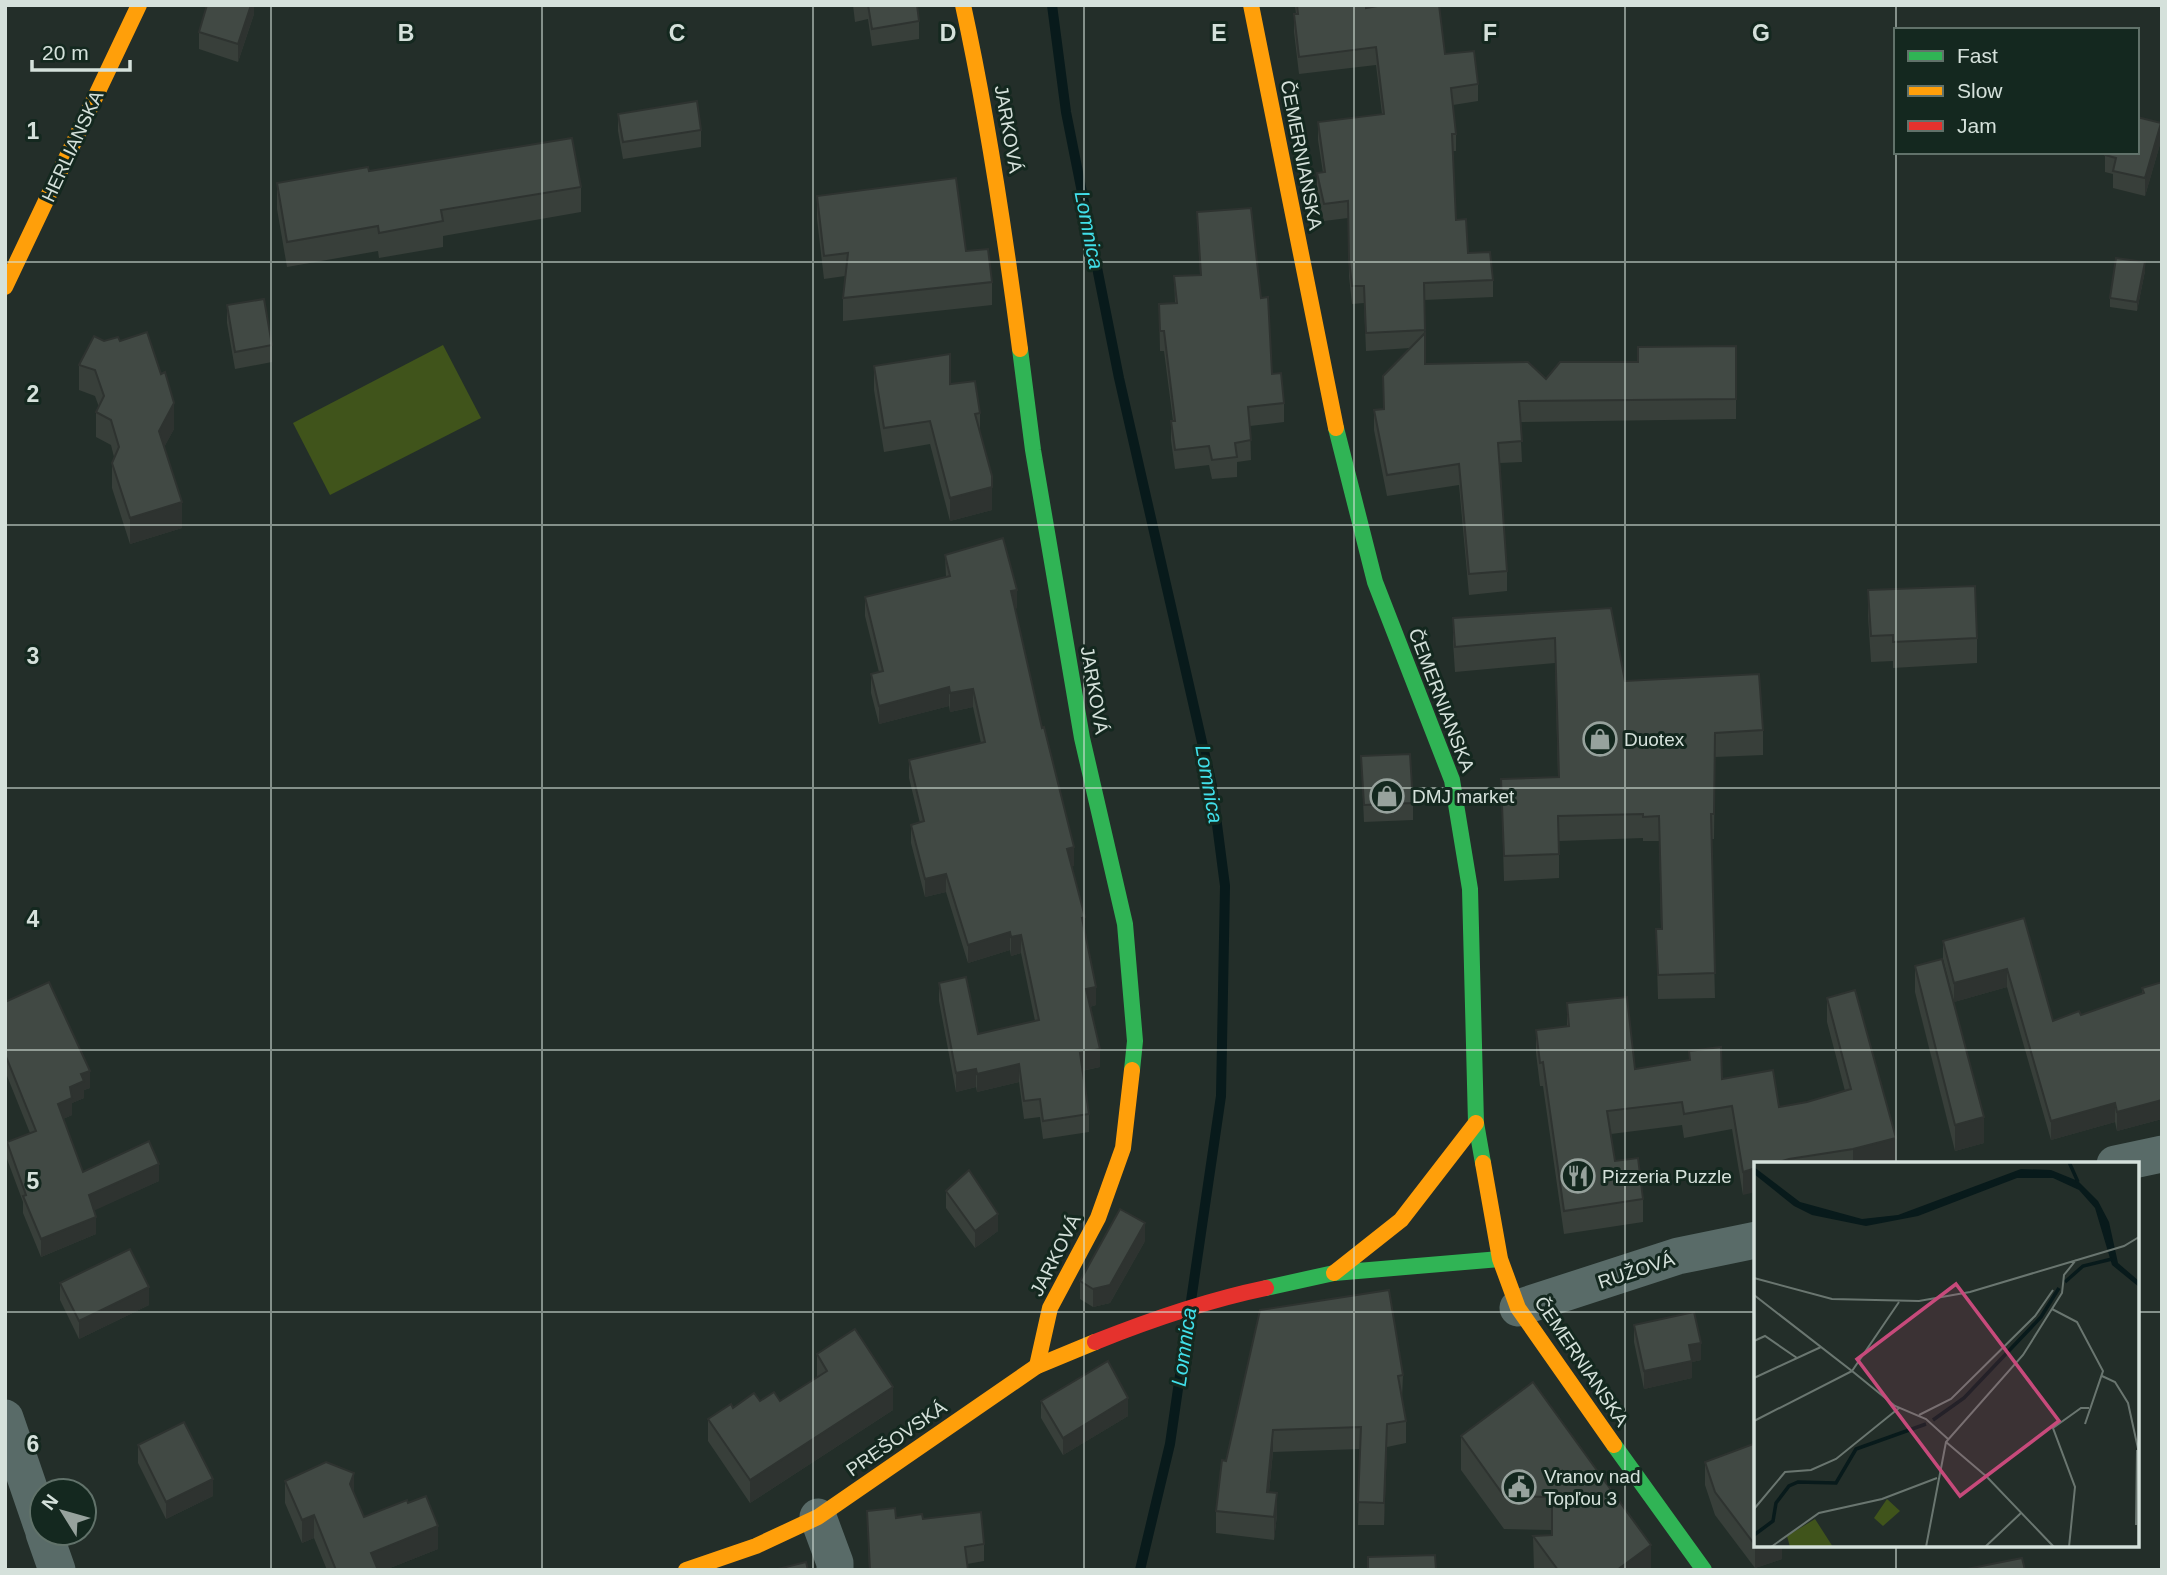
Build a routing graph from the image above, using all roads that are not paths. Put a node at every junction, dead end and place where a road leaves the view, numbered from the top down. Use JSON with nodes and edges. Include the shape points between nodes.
{"nodes":[{"id":1,"x":139,"y":5,"type":"edge"},
{"id":2,"x":963,"y":5,"type":"edge"},
{"id":3,"x":1251,"y":5,"type":"edge"},
{"id":4,"x":5,"y":287,"type":"edge"},
{"id":5,"x":1476,"y":1123,"type":"junction"},
{"id":6,"x":2162,"y":1154,"type":"edge"},
{"id":7,"x":2124,"y":1162,"type":"edge"},
{"id":8,"x":1754,"y":1240,"type":"edge"},
{"id":9,"x":1500,"y":1259,"type":"junction"},
{"id":10,"x":1334,"y":1273,"type":"junction"},
{"id":11,"x":1518,"y":1308,"type":"junction"},
{"id":12,"x":1037,"y":1366,"type":"junction"},
{"id":13,"x":5,"y":1418,"type":"edge"},
{"id":14,"x":28,"y":1485,"type":"edge"},
{"id":15,"x":818,"y":1517,"type":"junction"},
{"id":16,"x":49,"y":1547,"type":"edge"},
{"id":17,"x":57,"y":1570,"type":"edge"},
{"id":18,"x":686,"y":1570,"type":"edge"},
{"id":19,"x":835,"y":1570,"type":"edge"},
{"id":20,"x":1704,"y":1570,"type":"edge"}],
"edges":[{"from":1,"to":4,"type":"main road","name":"HERLIANSKA"},
{"from":2,"to":12,"type":"main road","name":"JARKOVÁ","via":[[1002,213],[1033,450],[1082,738],[1125,924],[1135,1041],[1124,1148],[1098,1219],[1050,1308]]},
{"from":3,"to":5,"type":"main road","name":"ČEMERNIANSKA","via":[[1339,442],[1374,582],[1451,780],[1469,889]]},
{"from":5,"to":9,"type":"main road","name":"ČEMERNIANSKA"},
{"from":5,"to":10,"type":"main road","via":[[1401,1220]]},
{"from":6,"to":7,"type":"street"},
{"from":8,"to":11,"type":"street","name":"RUŽOVÁ","via":[[1678,1256]]},
{"from":9,"to":10,"type":"main road","name":"PREŠOVSKÁ"},
{"from":9,"to":11,"type":"main road","name":"ČEMERNIANSKA"},
{"from":10,"to":12,"type":"main road","name":"PREŠOVSKÁ","via":[[1241,1293],[1126,1330]]},
{"from":11,"to":20,"type":"main road","name":"ČEMERNIANSKA"},
{"from":12,"to":15,"type":"main road","name":"PREŠOVSKÁ"},
{"from":13,"to":14,"type":"street"},
{"from":15,"to":18,"type":"main road","name":"PREŠOVSKÁ"},
{"from":15,"to":19,"type":"street"},
{"from":16,"to":17,"type":"street"}]}
